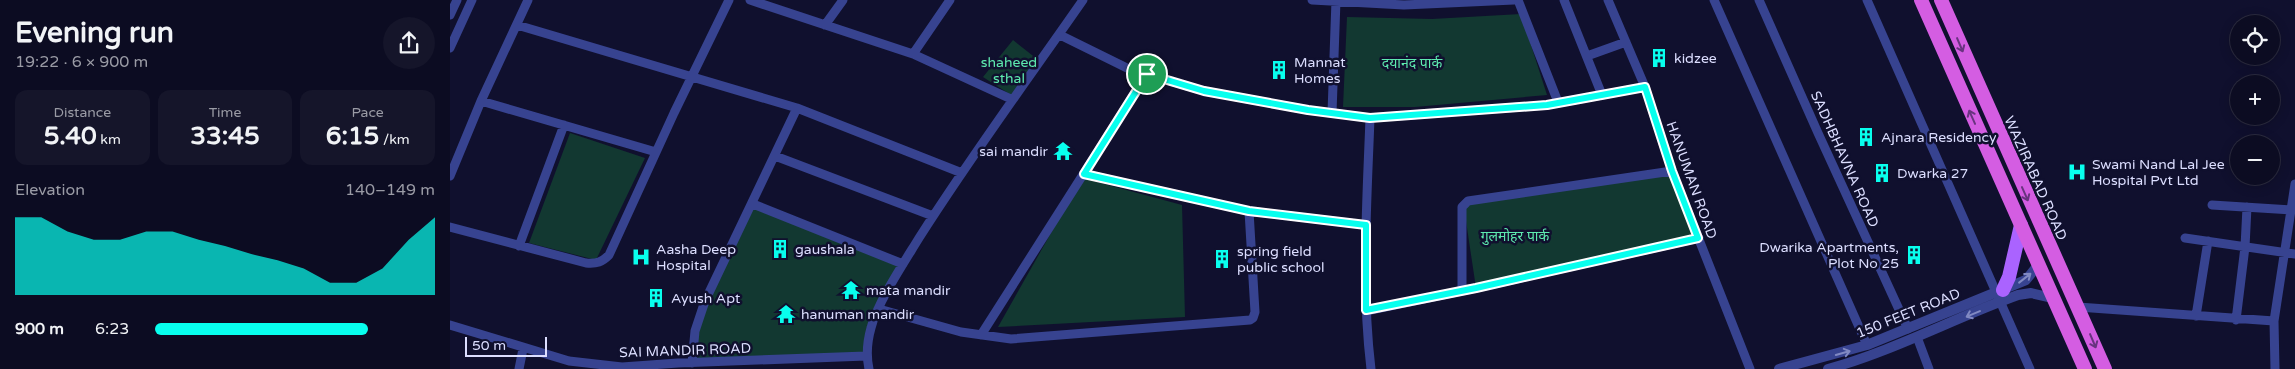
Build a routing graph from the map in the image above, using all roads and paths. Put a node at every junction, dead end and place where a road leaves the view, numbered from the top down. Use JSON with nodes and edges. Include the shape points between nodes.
{"nodes":[{"id":1,"x":457,"y":0,"type":"edge"},
{"id":2,"x":472,"y":0,"type":"edge"},
{"id":3,"x":528,"y":0,"type":"edge"},
{"id":4,"x":729,"y":0,"type":"edge"},
{"id":5,"x":750,"y":0,"type":"edge"},
{"id":6,"x":843,"y":0,"type":"edge"},
{"id":7,"x":950,"y":0,"type":"edge"},
{"id":8,"x":1082,"y":0,"type":"edge"},
{"id":9,"x":1312,"y":0,"type":"edge"},
{"id":10,"x":1516,"y":0,"type":"edge"},
{"id":11,"x":1564,"y":0,"type":"edge"},
{"id":12,"x":1608,"y":0,"type":"edge"},
{"id":13,"x":1714,"y":0,"type":"edge"},
{"id":14,"x":1760,"y":0,"type":"edge"},
{"id":15,"x":1867,"y":0,"type":"edge"},
{"id":16,"x":1921,"y":0,"type":"edge"},
{"id":17,"x":1941,"y":0,"type":"edge"},
{"id":18,"x":1336,"y":1,"type":"edge"},
{"id":19,"x":450,"y":15,"type":"edge"},
{"id":20,"x":517,"y":24,"type":"junction"},
{"id":21,"x":825,"y":25,"type":"junction"},
{"id":22,"x":1060,"y":35,"type":"junction"},
{"id":23,"x":1626,"y":42,"type":"junction"},
{"id":24,"x":450,"y":48,"type":"edge"},
{"id":25,"x":913,"y":54,"type":"junction"},
{"id":26,"x":1587,"y":56,"type":"junction"},
{"id":27,"x":1147,"y":74,"type":"junction"},
{"id":28,"x":692,"y":76,"type":"junction"},
{"id":29,"x":1645,"y":87,"type":"junction"},
{"id":30,"x":1602,"y":95,"type":"junction"},
{"id":31,"x":1011,"y":99,"type":"junction"},
{"id":32,"x":481,"y":101,"type":"junction"},
{"id":33,"x":1558,"y":102,"type":"junction"},
{"id":34,"x":797,"y":108,"type":"junction"},
{"id":35,"x":1332,"y":113,"type":"junction"},
{"id":36,"x":1370,"y":118,"type":"junction"},
{"id":37,"x":564,"y":125,"type":"junction"},
{"id":38,"x":656,"y":152,"type":"junction"},
{"id":39,"x":775,"y":156,"type":"junction"},
{"id":40,"x":1672,"y":171,"type":"junction"},
{"id":41,"x":962,"y":173,"type":"junction"},
{"id":42,"x":1084,"y":174,"type":"junction"},
{"id":43,"x":450,"y":176,"type":"edge"},
{"id":44,"x":2295,"y":184,"type":"edge"},
{"id":45,"x":753,"y":204,"type":"junction"},
{"id":46,"x":2212,"y":205,"type":"dead end"},
{"id":47,"x":2247,"y":208,"type":"junction"},
{"id":48,"x":2291,"y":210,"type":"junction"},
{"id":49,"x":1249,"y":211,"type":"junction"},
{"id":50,"x":933,"y":216,"type":"junction"},
{"id":51,"x":2021,"y":224,"type":"junction"},
{"id":52,"x":1366,"y":225,"type":"junction"},
{"id":53,"x":450,"y":226,"type":"edge"},
{"id":54,"x":1698,"y":238,"type":"junction"},
{"id":55,"x":2185,"y":238,"type":"dead end"},
{"id":56,"x":2208,"y":241,"type":"junction"},
{"id":57,"x":519,"y":246,"type":"junction"},
{"id":58,"x":2245,"y":247,"type":"junction"},
{"id":59,"x":2283,"y":252,"type":"junction"},
{"id":60,"x":2295,"y":254,"type":"edge"},
{"id":61,"x":903,"y":264,"type":"junction"},
{"id":62,"x":2038,"y":265,"type":"junction"},
{"id":63,"x":1462,"y":290,"type":"junction"},
{"id":64,"x":2000,"y":295,"type":"junction"},
{"id":65,"x":2052,"y":298,"type":"junction"},
{"id":66,"x":2078,"y":307,"type":"junction"},
{"id":67,"x":879,"y":309,"type":"junction"},
{"id":68,"x":1366,"y":310,"type":"junction"},
{"id":69,"x":2196,"y":316,"type":"junction"},
{"id":70,"x":2236,"y":320,"type":"junction"},
{"id":71,"x":2274,"y":321,"type":"junction"},
{"id":72,"x":450,"y":325,"type":"edge"},
{"id":73,"x":1908,"y":329,"type":"junction"},
{"id":74,"x":981,"y":335,"type":"junction"},
{"id":75,"x":1917,"y":337,"type":"junction"},
{"id":76,"x":1867,"y":345,"type":"junction"},
{"id":77,"x":523,"y":349,"type":"junction"},
{"id":78,"x":866,"y":356,"type":"junction"},
{"id":79,"x":1823,"y":358,"type":"junction"},
{"id":80,"x":692,"y":363,"type":"junction"},
{"id":81,"x":518,"y":369,"type":"edge"},
{"id":82,"x":869,"y":369,"type":"edge"},
{"id":83,"x":1371,"y":369,"type":"edge"},
{"id":84,"x":1750,"y":369,"type":"edge"},
{"id":85,"x":1779,"y":369,"type":"edge"},
{"id":86,"x":1827,"y":369,"type":"edge"},
{"id":87,"x":1929,"y":369,"type":"edge"},
{"id":88,"x":2030,"y":369,"type":"edge"},
{"id":89,"x":2085,"y":369,"type":"edge"},
{"id":90,"x":2105,"y":369,"type":"edge"},
{"id":91,"x":2275,"y":369,"type":"edge"}],
"edges":[{"from":1,"to":19,"type":"street"},
{"from":2,"to":24,"type":"street"},
{"from":3,"to":20,"type":"street"},
{"from":4,"to":28,"type":"street"},
{"from":5,"to":21,"type":"street"},
{"from":6,"to":21,"type":"street"},
{"from":7,"to":25,"type":"street"},
{"from":8,"to":22,"type":"street"},
{"from":9,"to":18,"type":"street"},
{"from":10,"to":18,"type":"street","via":[[1404,5]]},
{"from":10,"to":33,"type":"street"},
{"from":11,"to":26,"type":"street"},
{"from":12,"to":23,"type":"street","name":"HANUMAN ROAD"},
{"from":13,"to":76,"type":"street"},
{"from":14,"to":73,"type":"street","name":"SADHBHAVNA ROAD"},
{"from":15,"to":64,"type":"street"},
{"from":51,"to":16,"type":"highway","one_way":true},
{"from":17,"to":66,"type":"highway","name":"WAZIRABAD ROAD","one_way":true},
{"from":18,"to":35,"type":"street"},
{"from":20,"to":28,"type":"street"},
{"from":20,"to":32,"type":"street"},
{"from":21,"to":25,"type":"street"},
{"from":22,"to":27,"type":"street","via":[[1129,69]]},
{"from":22,"to":31,"type":"street"},
{"from":23,"to":26,"type":"street"},
{"from":23,"to":29,"type":"street","name":"HANUMAN ROAD"},
{"from":25,"to":31,"type":"street"},
{"from":26,"to":30,"type":"street"},
{"from":27,"to":35,"type":"street","via":[[1204,91]]},
{"from":27,"to":42,"type":"street"},
{"from":28,"to":34,"type":"street"},
{"from":28,"to":38,"type":"street"},
{"from":29,"to":30,"type":"street"},
{"from":29,"to":40,"type":"street","name":"HANUMAN ROAD"},
{"from":30,"to":33,"type":"street"},
{"from":31,"to":41,"type":"street"},
{"from":32,"to":37,"type":"street"},
{"from":32,"to":43,"type":"street"},
{"from":33,"to":36,"type":"street"},
{"from":34,"to":39,"type":"street"},
{"from":34,"to":41,"type":"street"},
{"from":35,"to":36,"type":"street"},
{"from":36,"to":52,"type":"street"},
{"from":37,"to":38,"type":"street"},
{"from":37,"to":57,"type":"street"},
{"from":38,"to":57,"type":"street","via":[[610,255],[603,261],[586,263]]},
{"from":39,"to":45,"type":"street"},
{"from":39,"to":50,"type":"street"},
{"from":40,"to":54,"type":"street","name":"HANUMAN ROAD"},
{"from":40,"to":63,"type":"street","via":[[1468,201],[1462,207]]},
{"from":41,"to":50,"type":"street"},
{"from":42,"to":49,"type":"street"},
{"from":42,"to":74,"type":"street"},
{"from":44,"to":48,"type":"street"},
{"from":45,"to":61,"type":"street"},
{"from":45,"to":80,"type":"street","via":[[705,301],[695,331]]},
{"from":46,"to":47,"type":"street"},
{"from":47,"to":48,"type":"street"},
{"from":47,"to":58,"type":"street"},
{"from":48,"to":59,"type":"street"},
{"from":49,"to":52,"type":"street"},
{"from":49,"to":74,"type":"street","via":[[1255,312],[1250,320],[1011,339]]},
{"from":50,"to":61,"type":"street"},
{"from":51,"to":62,"type":"highway"},
{"from":51,"to":64,"type":"main road","via":[[2009,277]]},
{"from":52,"to":68,"type":"street"},
{"from":53,"to":57,"type":"street"},
{"from":54,"to":63,"type":"street"},
{"from":54,"to":84,"type":"street","name":"HANUMAN ROAD"},
{"from":55,"to":56,"type":"street"},
{"from":56,"to":58,"type":"street"},
{"from":56,"to":69,"type":"street"},
{"from":58,"to":59,"type":"street"},
{"from":58,"to":70,"type":"street"},
{"from":59,"to":60,"type":"street"},
{"from":59,"to":71,"type":"street"},
{"from":61,"to":67,"type":"street"},
{"from":64,"to":62,"type":"street","name":"150 FEET ROAD","one_way":true,"via":[[2026,280]]},
{"from":62,"to":65,"type":"highway"},
{"from":63,"to":68,"type":"street"},
{"from":64,"to":65,"type":"street","name":"150 FEET ROAD","via":[[2031,294]]},
{"from":64,"to":73,"type":"street","name":"150 FEET ROAD"},
{"from":64,"to":75,"type":"street","name":"150 FEET ROAD","one_way":true},
{"from":64,"to":88,"type":"street"},
{"from":65,"to":89,"type":"highway"},
{"from":66,"to":69,"type":"street"},
{"from":66,"to":90,"type":"highway","name":"WAZIRABAD ROAD","one_way":true},
{"from":67,"to":74,"type":"street"},
{"from":67,"to":78,"type":"street","via":[[871,326]]},
{"from":68,"to":83,"type":"street"},
{"from":69,"to":70,"type":"street"},
{"from":70,"to":71,"type":"street"},
{"from":71,"to":91,"type":"street"},
{"from":72,"to":77,"type":"street","name":"SAI MANDIR ROAD"},
{"from":73,"to":76,"type":"street","name":"150 FEET ROAD"},
{"from":75,"to":86,"type":"street","name":"150 FEET ROAD"},
{"from":75,"to":87,"type":"street"},
{"from":79,"to":76,"type":"street","name":"150 FEET ROAD","one_way":true},
{"from":77,"to":80,"type":"street","name":"SAI MANDIR ROAD","via":[[569,361],[622,367]]},
{"from":77,"to":81,"type":"street"},
{"from":78,"to":80,"type":"street","name":"SAI MANDIR ROAD"},
{"from":78,"to":82,"type":"street"},
{"from":79,"to":85,"type":"street","name":"150 FEET ROAD"},
{"from":79,"to":86,"type":"street"}]}
